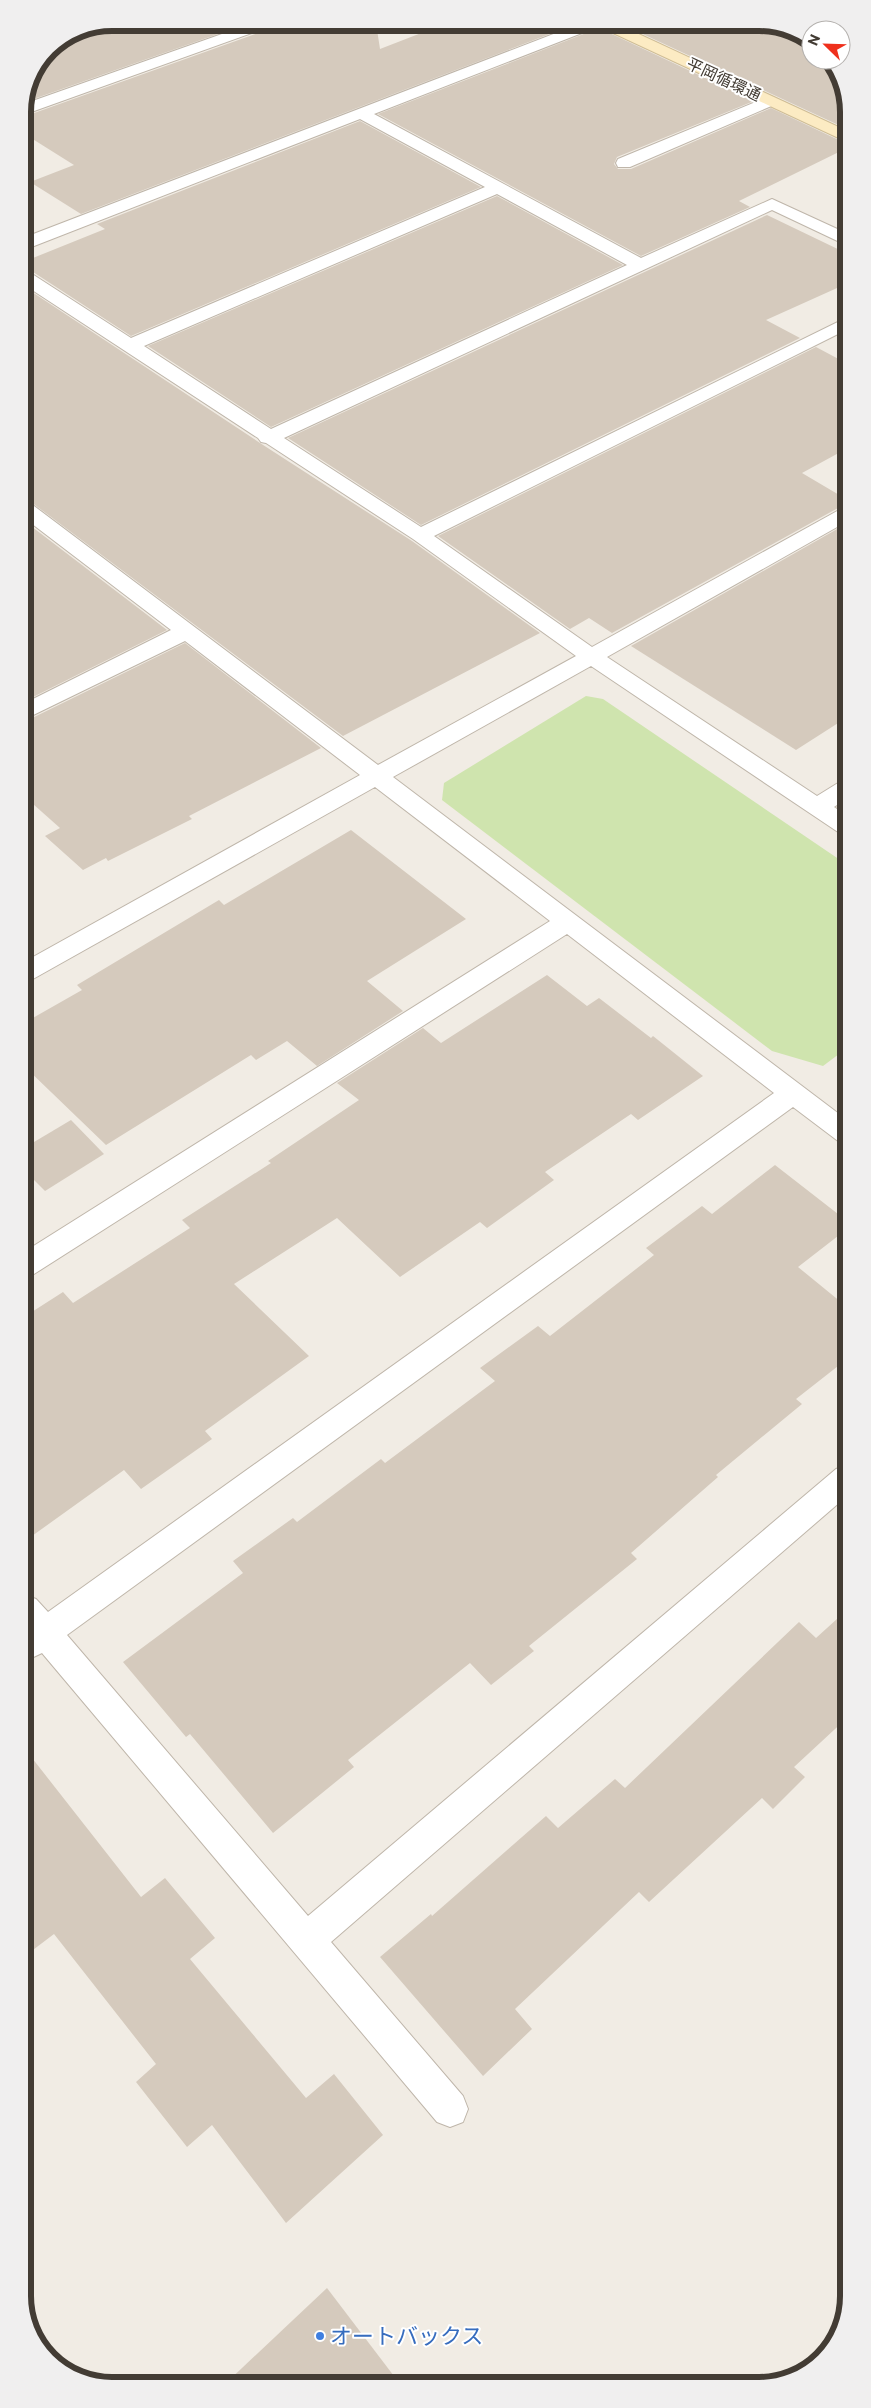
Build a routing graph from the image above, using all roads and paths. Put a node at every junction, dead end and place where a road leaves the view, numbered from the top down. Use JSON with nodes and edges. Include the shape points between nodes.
{"nodes":[{"id":1,"x":241,"y":31,"type":"edge"},
{"id":2,"x":574,"y":31,"type":"edge"},
{"id":3,"x":620,"y":31,"type":"edge"},
{"id":4,"x":770,"y":101,"type":"junction"},
{"id":5,"x":31,"y":107,"type":"edge"},
{"id":6,"x":361,"y":113,"type":"junction"},
{"id":7,"x":840,"y":134,"type":"edge"},
{"id":8,"x":624,"y":163,"type":"dead end"},
{"id":9,"x":499,"y":188,"type":"junction"},
{"id":10,"x":840,"y":237,"type":"edge"},
{"id":11,"x":31,"y":241,"type":"edge"},
{"id":12,"x":639,"y":264,"type":"junction"},
{"id":13,"x":31,"y":281,"type":"edge"},
{"id":14,"x":840,"y":326,"type":"edge"},
{"id":15,"x":129,"y":346,"type":"junction"},
{"id":16,"x":268,"y":438,"type":"junction"},
{"id":17,"x":31,"y":512,"type":"edge"},
{"id":18,"x":840,"y":517,"type":"edge"},
{"id":19,"x":420,"y":536,"type":"junction"},
{"id":20,"x":187,"y":631,"type":"junction"},
{"id":21,"x":592,"y":657,"type":"junction"},
{"id":22,"x":31,"y":709,"type":"edge"},
{"id":23,"x":375,"y":776,"type":"junction"},
{"id":24,"x":840,"y":792,"type":"edge"},
{"id":25,"x":817,"y":807,"type":"junction"},
{"id":26,"x":840,"y":822,"type":"edge"},
{"id":27,"x":566,"y":922,"type":"junction"},
{"id":28,"x":31,"y":969,"type":"edge"},
{"id":29,"x":793,"y":1093,"type":"junction"},
{"id":30,"x":840,"y":1129,"type":"edge"},
{"id":31,"x":31,"y":1262,"type":"edge"},
{"id":32,"x":840,"y":1484,"type":"edge"},
{"id":33,"x":32,"y":1630,"type":"edge"},
{"id":34,"x":306,"y":1940,"type":"junction"},
{"id":35,"x":450,"y":2109,"type":"dead end"}],
"edges":[{"from":1,"to":5,"type":"street"},
{"from":2,"to":6,"type":"street"},
{"from":3,"to":4,"type":"street","name":"平岡循環通"},
{"from":4,"to":7,"type":"street","name":"平岡循環通"},
{"from":4,"to":8,"type":"street"},
{"from":6,"to":9,"type":"street"},
{"from":6,"to":11,"type":"street"},
{"from":9,"to":12,"type":"street"},
{"from":9,"to":15,"type":"street"},
{"from":10,"to":12,"type":"street","via":[[772,204]]},
{"from":12,"to":16,"type":"street"},
{"from":13,"to":15,"type":"street"},
{"from":14,"to":19,"type":"street"},
{"from":15,"to":16,"type":"street"},
{"from":16,"to":19,"type":"street"},
{"from":17,"to":20,"type":"street"},
{"from":18,"to":21,"type":"street"},
{"from":19,"to":21,"type":"street"},
{"from":20,"to":22,"type":"street"},
{"from":20,"to":23,"type":"street"},
{"from":21,"to":23,"type":"street"},
{"from":21,"to":25,"type":"street"},
{"from":23,"to":27,"type":"street"},
{"from":23,"to":28,"type":"street"},
{"from":24,"to":25,"type":"street"},
{"from":25,"to":26,"type":"street"},
{"from":27,"to":29,"type":"street"},
{"from":27,"to":31,"type":"street"},
{"from":29,"to":30,"type":"street"},
{"from":29,"to":33,"type":"street"},
{"from":32,"to":34,"type":"street"},
{"from":33,"to":34,"type":"street"},
{"from":34,"to":35,"type":"street"}]}
